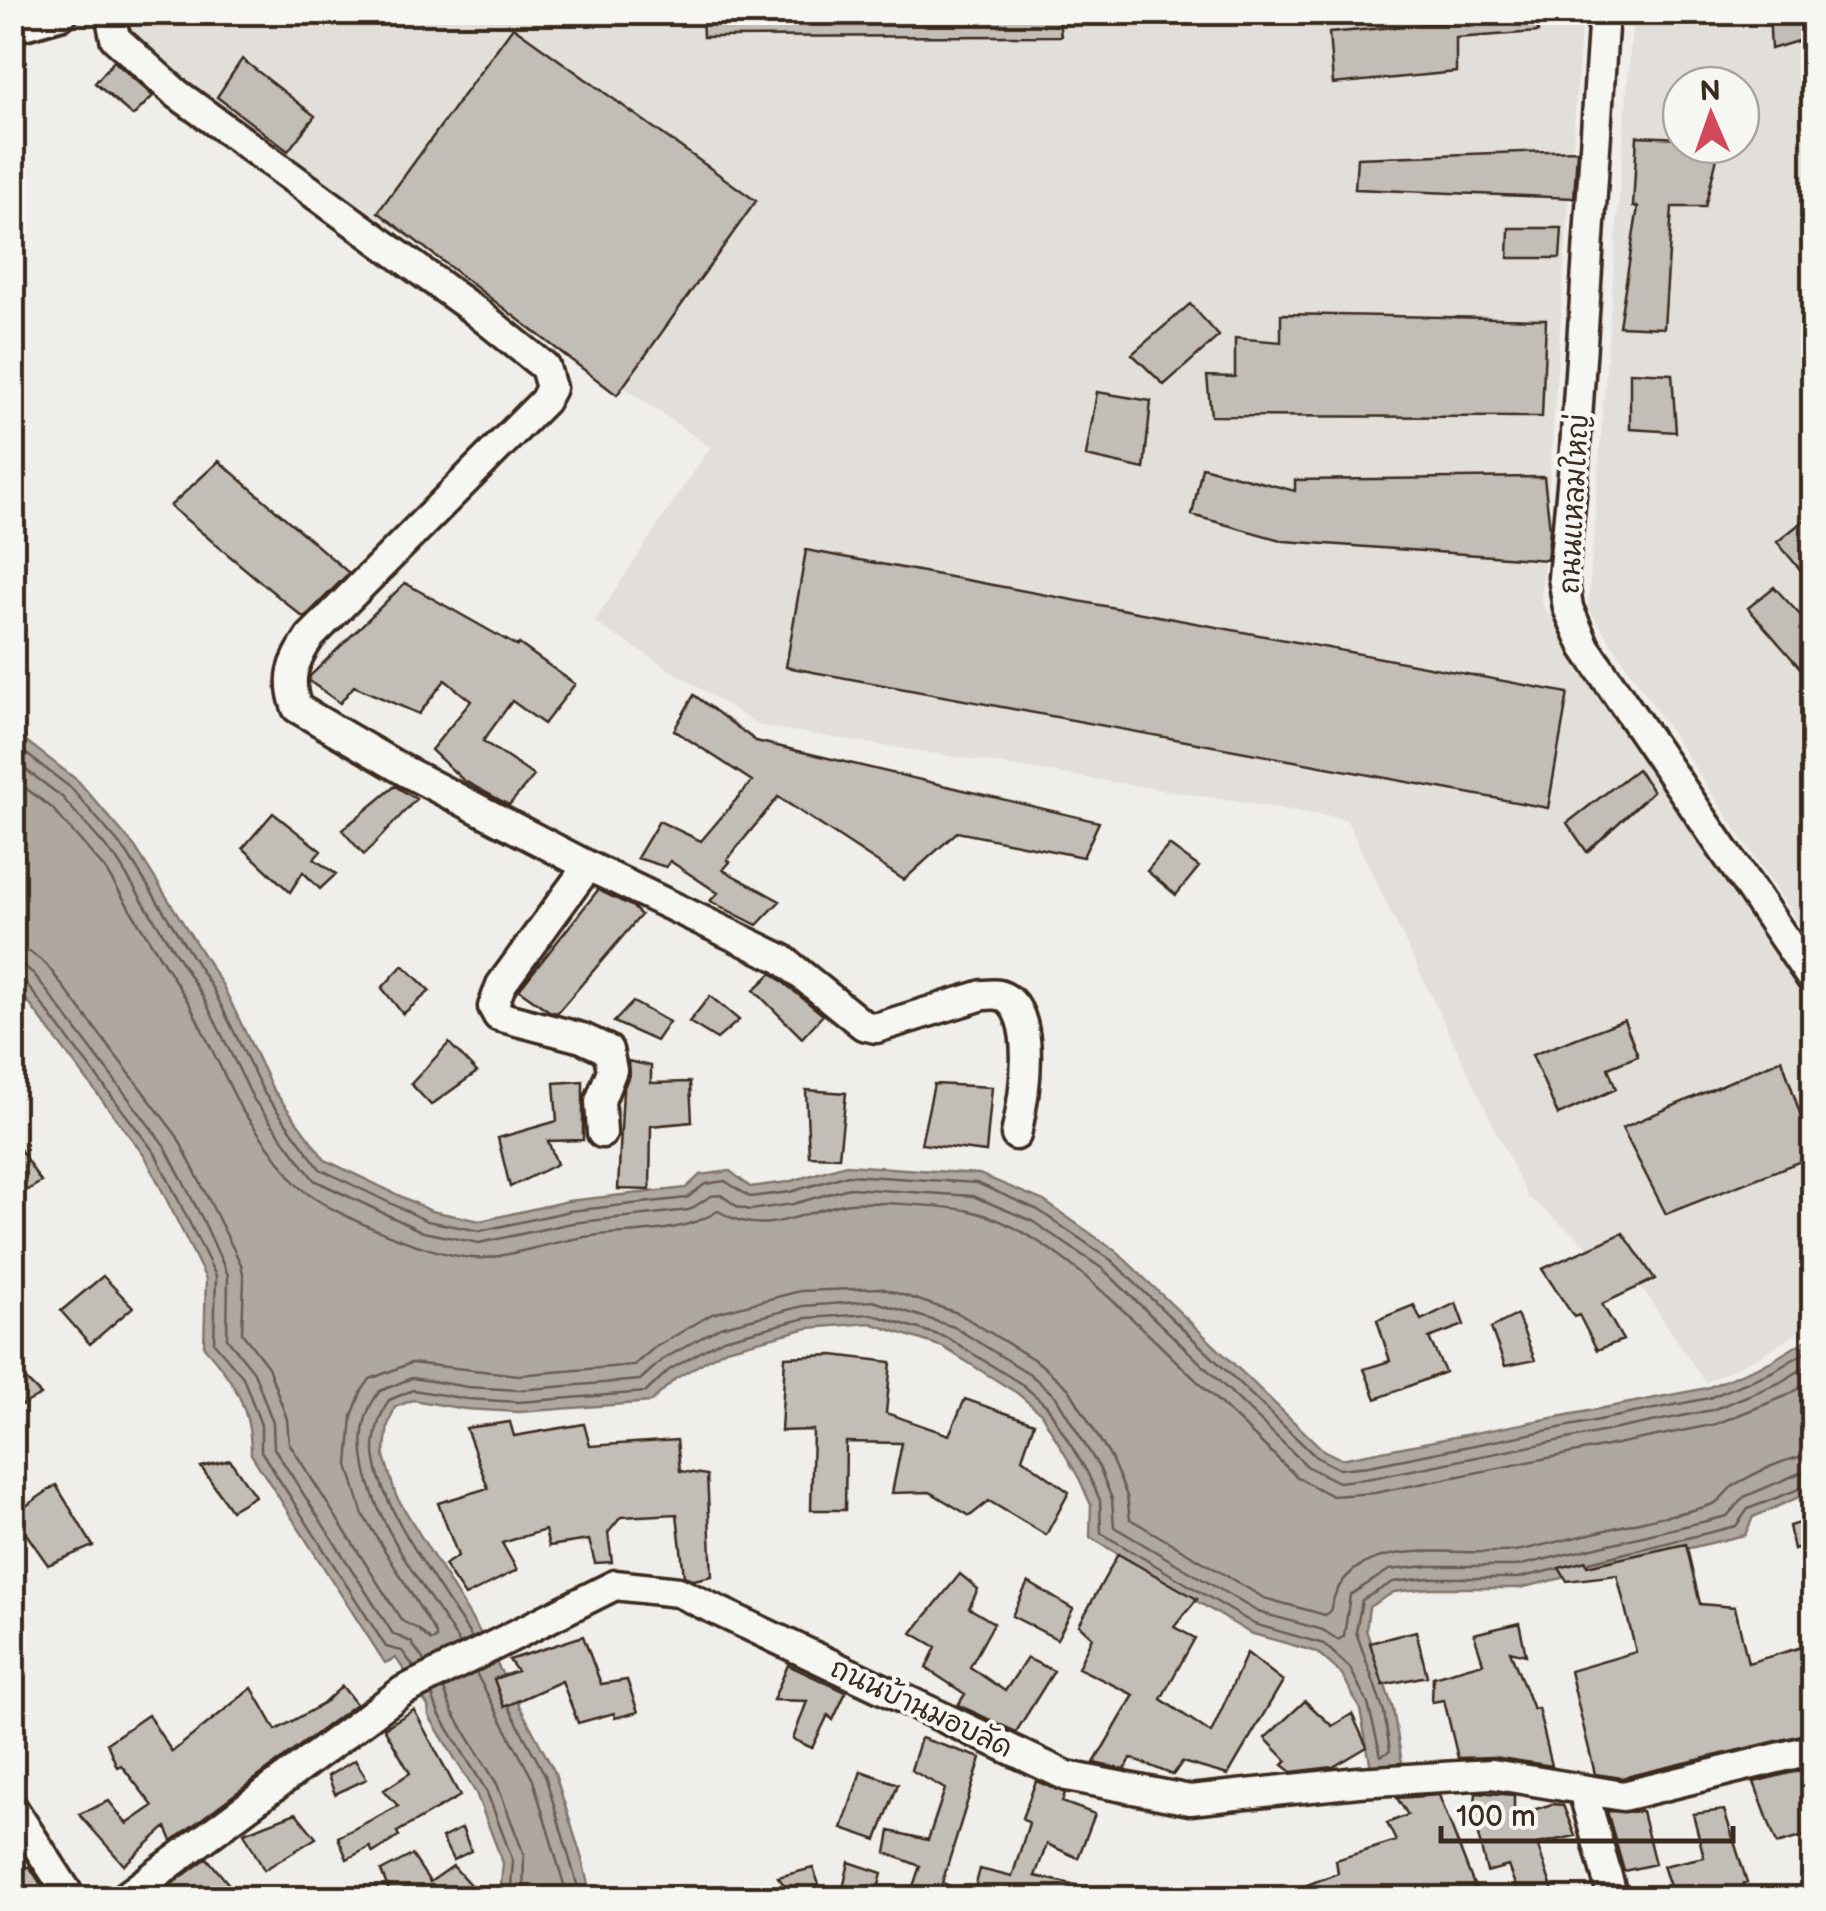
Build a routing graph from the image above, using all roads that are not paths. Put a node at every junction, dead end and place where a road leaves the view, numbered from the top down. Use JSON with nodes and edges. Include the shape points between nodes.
{"nodes":[{"id":1,"x":62,"y":12,"type":"edge"},
{"id":2,"x":110,"y":12,"type":"edge"},
{"id":3,"x":1604,"y":12,"type":"edge"},
{"id":4,"x":12,"y":26,"type":"edge"},
{"id":5,"x":588,"y":866,"type":"junction"},
{"id":6,"x":1814,"y":982,"type":"edge"},
{"id":7,"x":602,"y":1133,"type":"dead end"},
{"id":8,"x":1016,"y":1135,"type":"dead end"},
{"id":9,"x":1814,"y":1749,"type":"edge"},
{"id":10,"x":1583,"y":1790,"type":"junction"},
{"id":11,"x":12,"y":1807,"type":"edge"},
{"id":12,"x":71,"y":1898,"type":"edge"},
{"id":13,"x":124,"y":1898,"type":"edge"},
{"id":14,"x":1613,"y":1898,"type":"edge"}],
"edges":[{"from":1,"to":4,"type":"main road"},
{"from":2,"to":5,"type":"street","via":[[115,38],[176,93],[544,368],[551,388],[544,401],[310,637],[292,664],[290,691],[297,708]]},
{"from":3,"to":6,"type":"street","name":"ถนนแหลมใหญ่","via":[[1563,577],[1568,608],[1584,647]]},
{"from":5,"to":7,"type":"street","via":[[501,986],[494,1007],[498,1016],[608,1050],[612,1070],[600,1101]]},
{"from":5,"to":8,"type":"street","via":[[782,960],[862,1025],[876,1028],[999,995],[1020,1018],[1025,1046],[1026,1088]]},
{"from":9,"to":10,"type":"street","name":"ถนนบ้านมอบลัด","via":[[1623,1796]]},
{"from":10,"to":13,"type":"street","name":"ถนนบ้านมอบลัด","via":[[1492,1774],[1190,1800],[1067,1776],[678,1592],[615,1585],[402,1691]]},
{"from":10,"to":14,"type":"street"},
{"from":11,"to":12,"type":"street"}]}
